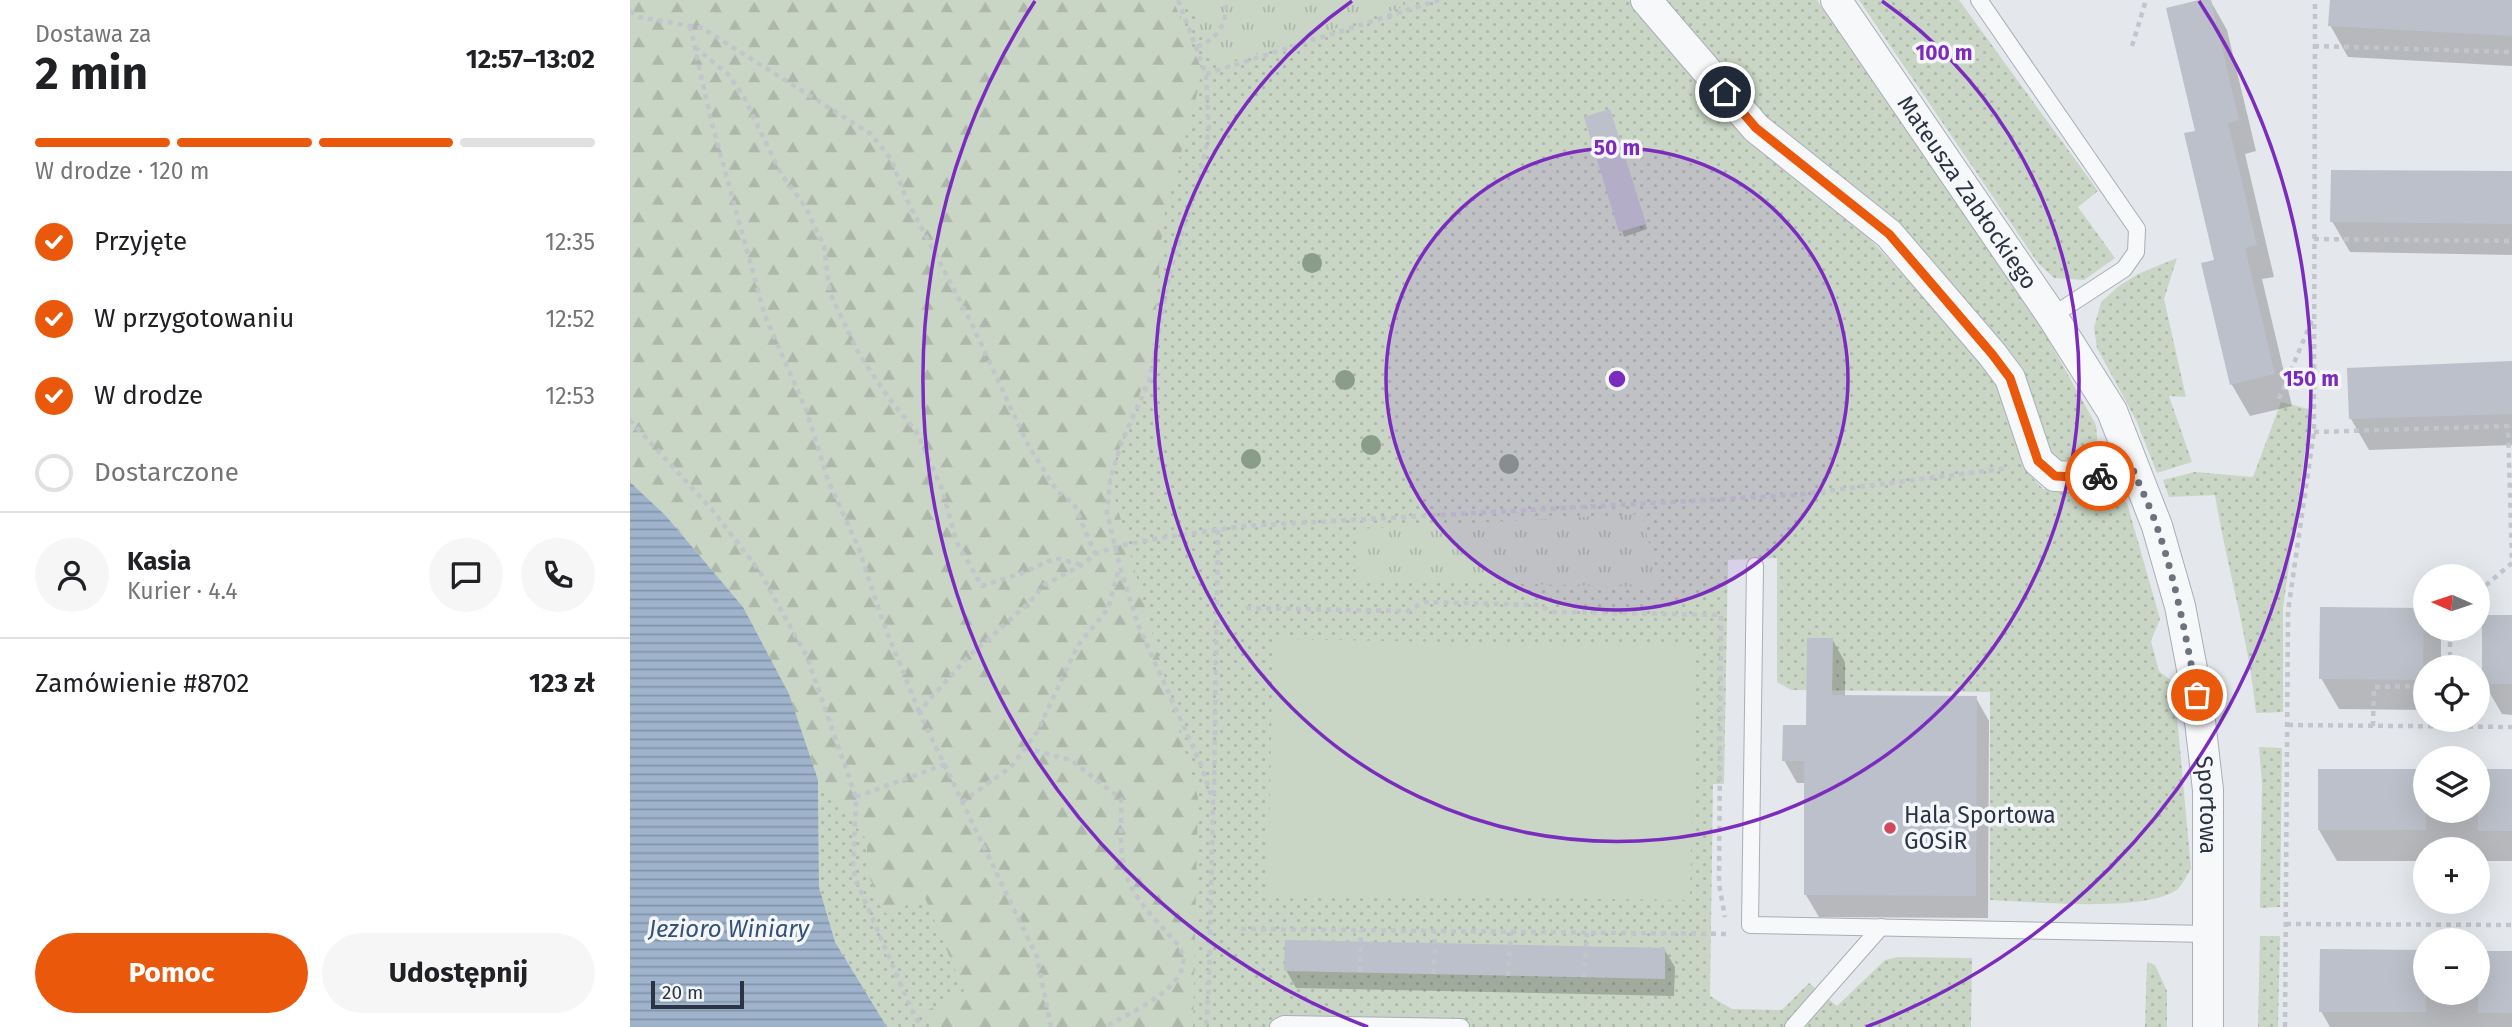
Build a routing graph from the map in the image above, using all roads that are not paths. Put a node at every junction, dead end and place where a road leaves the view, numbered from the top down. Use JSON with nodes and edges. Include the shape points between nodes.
{"nodes":[{"id":1,"x":1646,"y":0,"type":"edge"},
{"id":2,"x":1836,"y":0,"type":"edge"},
{"id":3,"x":1979,"y":0,"type":"edge"},
{"id":4,"x":2052,"y":316,"type":"junction"},
{"id":5,"x":2132,"y":467,"type":"junction"},
{"id":6,"x":1755,"y":566,"type":"dead end"},
{"id":7,"x":1881,"y":927,"type":"junction"},
{"id":8,"x":2209,"y":934,"type":"junction"},
{"id":9,"x":1282,"y":1026,"type":"edge"},
{"id":10,"x":1461,"y":1027,"type":"edge"},
{"id":11,"x":1793,"y":1027,"type":"edge"},
{"id":12,"x":2208,"y":1027,"type":"edge"}],
"edges":[{"from":1,"to":5,"type":"street","via":[[1756,128],[1889,234],[1992,354],[2010,378],[2041,464],[2055,476],[2092,478]]},
{"from":2,"to":4,"type":"street","name":"Mateusza Zabłockiego"},
{"from":3,"to":4,"type":"lane","via":[[2137,229],[2136,252],[2124,268]]},
{"from":4,"to":5,"type":"street","name":"Mateusza Zabłockiego","via":[[2112,411]]},
{"from":5,"to":8,"type":"street","name":"Sportowa","via":[[2157,526],[2180,606],[2197,695],[2208,790]]},
{"from":6,"to":7,"type":"lane","via":[[1749,925]]},
{"from":7,"to":8,"type":"lane"},
{"from":7,"to":11,"type":"lane"},
{"from":8,"to":12,"type":"street","name":"Sportowa"},
{"from":9,"to":10,"type":"lane"}]}
